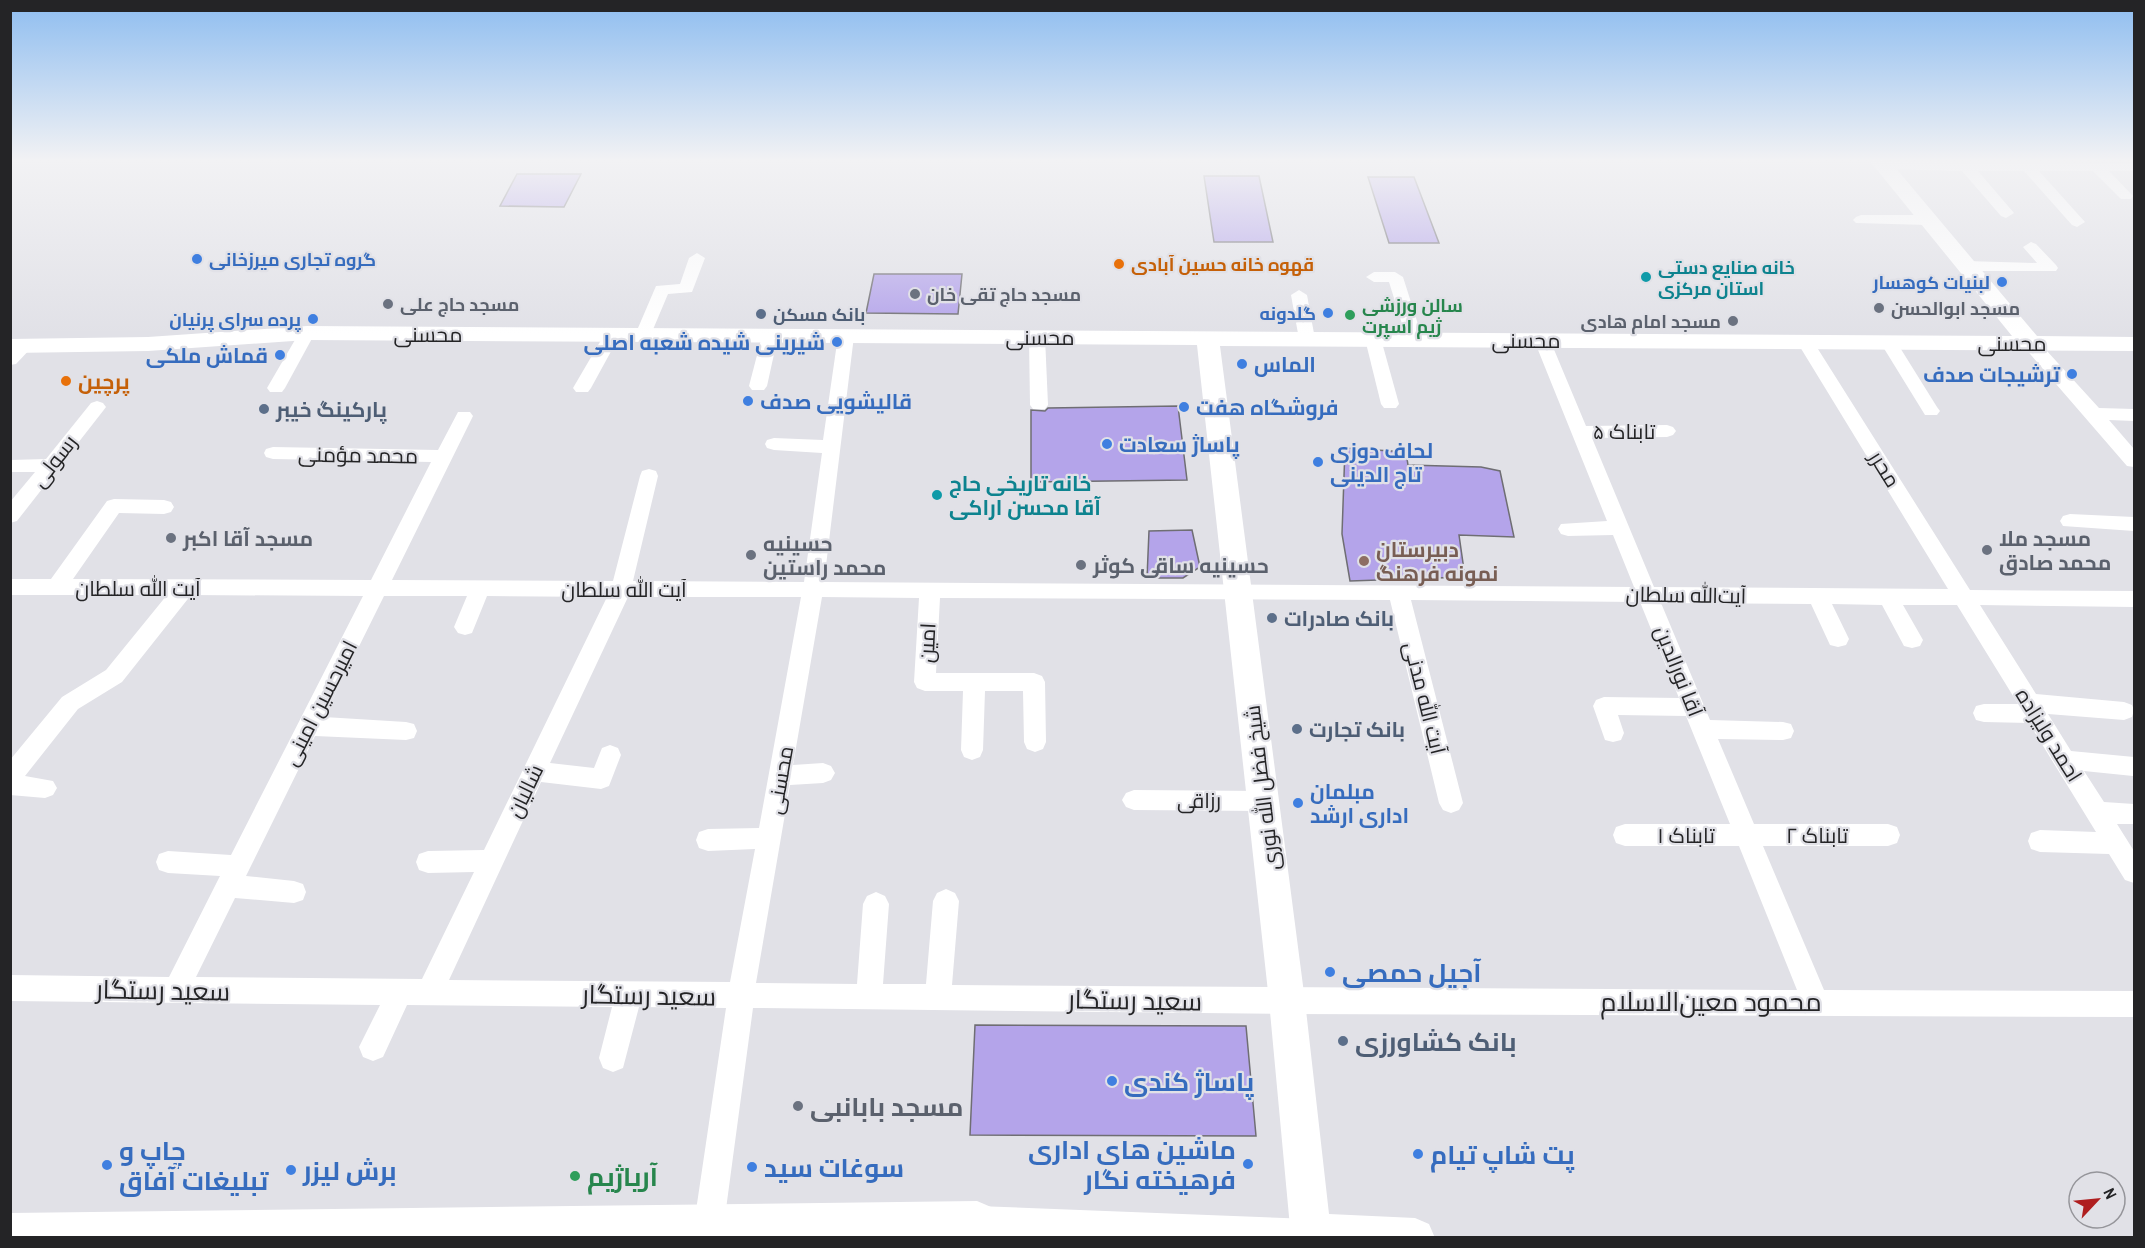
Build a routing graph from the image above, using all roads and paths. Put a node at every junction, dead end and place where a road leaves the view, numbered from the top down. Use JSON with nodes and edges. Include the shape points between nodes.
{"nodes":[{"id":1,"x":2074,"y":218,"type":"edge"},
{"id":2,"x":1861,"y":220,"type":"dead end"},
{"id":3,"x":1928,"y":220,"type":"joint"},
{"id":4,"x":2077,"y":222,"type":"dead end"},
{"id":5,"x":2031,"y":247,"type":"dead end"},
{"id":6,"x":697,"y":258,"type":"dead end"},
{"id":7,"x":1966,"y":266,"type":"junction"},
{"id":8,"x":1374,"y":278,"type":"dead end"},
{"id":9,"x":1299,"y":295,"type":"dead end"},
{"id":10,"x":307,"y":333,"type":"junction"},
{"id":11,"x":612,"y":335,"type":"junction"},
{"id":12,"x":643,"y":335,"type":"junction"},
{"id":13,"x":1306,"y":335,"type":"junction"},
{"id":14,"x":770,"y":336,"type":"junction"},
{"id":15,"x":846,"y":336,"type":"junction"},
{"id":16,"x":1414,"y":336,"type":"junction"},
{"id":17,"x":2134,"y":336,"type":"edge"},
{"id":18,"x":1037,"y":337,"type":"junction"},
{"id":19,"x":1208,"y":339,"type":"junction"},
{"id":20,"x":1373,"y":339,"type":"junction"},
{"id":21,"x":2026,"y":339,"type":"junction"},
{"id":22,"x":1542,"y":340,"type":"junction"},
{"id":23,"x":1805,"y":342,"type":"junction"},
{"id":24,"x":1888,"y":342,"type":"junction"},
{"id":25,"x":2134,"y":344,"type":"edge"},
{"id":26,"x":15,"y":351,"type":"edge"},
{"id":27,"x":758,"y":386,"type":"dead end"},
{"id":28,"x":276,"y":388,"type":"dead end"},
{"id":29,"x":582,"y":388,"type":"dead end"},
{"id":30,"x":1390,"y":404,"type":"dead end"},
{"id":31,"x":1039,"y":405,"type":"dead end"},
{"id":32,"x":97,"y":407,"type":"dead end"},
{"id":33,"x":1931,"y":411,"type":"dead end"},
{"id":34,"x":2094,"y":414,"type":"junction"},
{"id":35,"x":2134,"y":415,"type":"edge"},
{"id":36,"x":464,"y":416,"type":"dead end"},
{"id":37,"x":1667,"y":431,"type":"dead end"},
{"id":38,"x":1581,"y":432,"type":"junction"},
{"id":39,"x":774,"y":444,"type":"dead end"},
{"id":40,"x":832,"y":447,"type":"junction"},
{"id":41,"x":273,"y":453,"type":"dead end"},
{"id":42,"x":444,"y":456,"type":"junction"},
{"id":43,"x":2134,"y":461,"type":"edge"},
{"id":44,"x":51,"y":465,"type":"junction"},
{"id":45,"x":10,"y":466,"type":"edge"},
{"id":46,"x":649,"y":476,"type":"dead end"},
{"id":47,"x":164,"y":507,"type":"dead end"},
{"id":48,"x":10,"y":516,"type":"edge"},
{"id":49,"x":2070,"y":521,"type":"dead end"},
{"id":50,"x":2134,"y":524,"type":"edge"},
{"id":51,"x":1620,"y":528,"type":"junction"},
{"id":52,"x":1568,"y":529,"type":"dead end"},
{"id":53,"x":10,"y":587,"type":"edge"},
{"id":54,"x":56,"y":588,"type":"junction"},
{"id":55,"x":185,"y":588,"type":"junction"},
{"id":56,"x":378,"y":589,"type":"junction"},
{"id":57,"x":480,"y":589,"type":"junction"},
{"id":58,"x":621,"y":590,"type":"junction"},
{"id":59,"x":813,"y":590,"type":"junction"},
{"id":60,"x":930,"y":590,"type":"junction"},
{"id":61,"x":1238,"y":591,"type":"junction"},
{"id":62,"x":1400,"y":593,"type":"junction"},
{"id":63,"x":1647,"y":595,"type":"junction"},
{"id":64,"x":1818,"y":596,"type":"junction"},
{"id":65,"x":1888,"y":597,"type":"junction"},
{"id":66,"x":1964,"y":597,"type":"junction"},
{"id":67,"x":2134,"y":599,"type":"edge"},
{"id":68,"x":465,"y":627,"type":"dead end"},
{"id":69,"x":1838,"y":639,"type":"dead end"},
{"id":70,"x":1912,"y":640,"type":"dead end"},
{"id":71,"x":974,"y":682,"type":"junction"},
{"id":72,"x":1694,"y":707,"type":"junction"},
{"id":73,"x":2033,"y":709,"type":"junction"},
{"id":74,"x":2124,"y":711,"type":"dead end"},
{"id":75,"x":1984,"y":713,"type":"dead end"},
{"id":76,"x":309,"y":726,"type":"junction"},
{"id":77,"x":1703,"y":729,"type":"junction"},
{"id":78,"x":406,"y":731,"type":"dead end"},
{"id":79,"x":1783,"y":731,"type":"dead end"},
{"id":80,"x":1613,"y":733,"type":"dead end"},
{"id":81,"x":1035,"y":742,"type":"dead end"},
{"id":82,"x":972,"y":750,"type":"dead end"},
{"id":83,"x":610,"y":755,"type":"dead end"},
{"id":84,"x":2065,"y":760,"type":"junction"},
{"id":85,"x":2133,"y":766,"type":"dead end"},
{"id":86,"x":535,"y":771,"type":"junction"},
{"id":87,"x":823,"y":773,"type":"dead end"},
{"id":88,"x":780,"y":776,"type":"junction"},
{"id":89,"x":10,"y":778,"type":"edge"},
{"id":90,"x":10,"y":785,"type":"edge"},
{"id":91,"x":45,"y":789,"type":"dead end"},
{"id":92,"x":1134,"y":800,"type":"dead end"},
{"id":93,"x":1263,"y":801,"type":"junction"},
{"id":94,"x":1451,"y":803,"type":"dead end"},
{"id":95,"x":2097,"y":812,"type":"junction"},
{"id":96,"x":2134,"y":814,"type":"edge"},
{"id":97,"x":1626,"y":835,"type":"dead end"},
{"id":98,"x":1746,"y":835,"type":"junction"},
{"id":99,"x":1888,"y":835,"type":"dead end"},
{"id":100,"x":769,"y":838,"type":"junction"},
{"id":101,"x":708,"y":840,"type":"dead end"},
{"id":102,"x":2040,"y":841,"type":"dead end"},
{"id":103,"x":2116,"y":843,"type":"junction"},
{"id":104,"x":491,"y":861,"type":"junction"},
{"id":105,"x":168,"y":862,"type":"dead end"},
{"id":106,"x":428,"y":862,"type":"dead end"},
{"id":107,"x":2134,"y":872,"type":"edge"},
{"id":108,"x":233,"y":876,"type":"junction"},
{"id":109,"x":294,"y":892,"type":"dead end"},
{"id":110,"x":946,"y":901,"type":"dead end"},
{"id":111,"x":876,"y":904,"type":"dead end"},
{"id":112,"x":10,"y":988,"type":"edge"},
{"id":113,"x":176,"y":990,"type":"junction"},
{"id":114,"x":400,"y":992,"type":"junction"},
{"id":115,"x":429,"y":993,"type":"junction"},
{"id":116,"x":629,"y":994,"type":"junction"},
{"id":117,"x":741,"y":996,"type":"junction"},
{"id":118,"x":869,"y":997,"type":"junction"},
{"id":119,"x":938,"y":998,"type":"junction"},
{"id":120,"x":1287,"y":1001,"type":"junction"},
{"id":121,"x":1815,"y":1001,"type":"junction"},
{"id":122,"x":2134,"y":1004,"type":"edge"},
{"id":123,"x":373,"y":1047,"type":"dead end"},
{"id":124,"x":613,"y":1058,"type":"dead end"},
{"id":125,"x":709,"y":1224,"type":"junction"},
{"id":126,"x":977,"y":1229,"type":"edge"},
{"id":127,"x":10,"y":1233,"type":"edge"},
{"id":128,"x":288,"y":1233,"type":"edge"},
{"id":129,"x":1311,"y":1236,"type":"edge"},
{"id":130,"x":1415,"y":1238,"type":"edge"}],
"edges":[{"from":1,"to":4,"type":"street"},
{"from":2,"to":3,"type":"street"},
{"from":3,"to":7,"type":"street"},
{"from":5,"to":7,"type":"street","via":[[2050,268]]},
{"from":6,"to":12,"type":"street","via":[[686,289],[662,289]]},
{"from":7,"to":21,"type":"street"},
{"from":8,"to":16,"type":"street","via":[[1395,277]]},
{"from":9,"to":13,"type":"street"},
{"from":10,"to":11,"type":"street","name":"محسنی"},
{"from":10,"to":26,"type":"street","name":"محسنی"},
{"from":10,"to":28,"type":"street"},
{"from":11,"to":12,"type":"street","name":"محسنی"},
{"from":11,"to":29,"type":"street"},
{"from":12,"to":14,"type":"street","name":"محسنی"},
{"from":13,"to":16,"type":"street","name":"محسنی"},
{"from":13,"to":19,"type":"street","name":"محسنی"},
{"from":13,"to":20,"type":"street","name":"محسنی"},
{"from":14,"to":15,"type":"street","name":"محسنی"},
{"from":14,"to":27,"type":"street"},
{"from":15,"to":18,"type":"street","name":"محسنی"},
{"from":15,"to":40,"type":"street","name":"محسنی"},
{"from":16,"to":20,"type":"street","name":"محسنی"},
{"from":16,"to":21,"type":"street","name":"محسنی"},
{"from":16,"to":22,"type":"street","name":"محسنی"},
{"from":17,"to":21,"type":"street","name":"محسنی"},
{"from":18,"to":19,"type":"street","name":"محسنی"},
{"from":18,"to":31,"type":"street"},
{"from":19,"to":61,"type":"street","name":"شیخ فضل الله نوری"},
{"from":20,"to":30,"type":"street"},
{"from":21,"to":24,"type":"street","name":"محسنی"},
{"from":21,"to":25,"type":"street","name":"محسنی"},
{"from":21,"to":34,"type":"street"},
{"from":22,"to":23,"type":"street","name":"محسنی"},
{"from":22,"to":38,"type":"street","name":"آقا نورالدین"},
{"from":23,"to":24,"type":"street","name":"محسنی"},
{"from":23,"to":66,"type":"street","name":"محرر"},
{"from":24,"to":33,"type":"street"},
{"from":32,"to":44,"type":"street","name":"رسولی"},
{"from":34,"to":35,"type":"street"},
{"from":34,"to":43,"type":"street"},
{"from":36,"to":42,"type":"street","name":"امیرحسین امینی"},
{"from":37,"to":38,"type":"street","name":"تابناک ۵"},
{"from":38,"to":51,"type":"street","name":"آقا نورالدین"},
{"from":39,"to":40,"type":"street"},
{"from":40,"to":59,"type":"street","name":"محسنی"},
{"from":41,"to":42,"type":"street","name":"محمد مؤمنی"},
{"from":42,"to":56,"type":"street","name":"امیرحسین امینی"},
{"from":44,"to":45,"type":"street"},
{"from":44,"to":48,"type":"street","name":"رسولی"},
{"from":46,"to":58,"type":"street","name":"شالیان"},
{"from":47,"to":54,"type":"street","via":[[114,506]]},
{"from":49,"to":50,"type":"street"},
{"from":51,"to":52,"type":"street"},
{"from":51,"to":63,"type":"street","name":"آقا نورالدین"},
{"from":53,"to":54,"type":"street","name":"آیت الله سلطان"},
{"from":54,"to":55,"type":"street","name":"آیت الله سلطان"},
{"from":55,"to":56,"type":"street","name":"آیت الله سلطان"},
{"from":55,"to":89,"type":"street","via":[[114,676],[70,703]]},
{"from":56,"to":57,"type":"street","name":"آیت الله سلطان"},
{"from":56,"to":76,"type":"street","name":"امیرحسین امینی"},
{"from":57,"to":58,"type":"street","name":"آیت الله سلطان"},
{"from":57,"to":68,"type":"street"},
{"from":58,"to":59,"type":"street","name":"آیت الله سلطان"},
{"from":58,"to":86,"type":"street","name":"شالیان"},
{"from":59,"to":60,"type":"street","name":"آیت الله سلطان"},
{"from":59,"to":88,"type":"street","name":"محسنی"},
{"from":60,"to":61,"type":"street","name":"آیت الله سلطان"},
{"from":60,"to":71,"type":"street","name":"امین","via":[[925,682]]},
{"from":61,"to":62,"type":"street","name":"آیت‌الله سلطان"},
{"from":61,"to":93,"type":"street","name":"شیخ فضل الله نوری"},
{"from":62,"to":63,"type":"street","name":"آیت‌الله سلطان"},
{"from":62,"to":94,"type":"street","name":"آیت الله مدنی"},
{"from":63,"to":64,"type":"street","name":"آیت‌الله سلطان"},
{"from":63,"to":72,"type":"street","name":"آقا نورالدین"},
{"from":64,"to":65,"type":"street","name":"آیت‌الله سلطان"},
{"from":64,"to":69,"type":"street"},
{"from":65,"to":66,"type":"street","name":"آیت‌الله سلطان"},
{"from":65,"to":70,"type":"street"},
{"from":66,"to":67,"type":"street","name":"آیت‌الله سلطان"},
{"from":66,"to":73,"type":"street","name":"احمد ولیزاده"},
{"from":71,"to":81,"type":"street","name":"امین","via":[[1034,682]]},
{"from":71,"to":82,"type":"street"},
{"from":72,"to":77,"type":"street","name":"آقا نورالدین"},
{"from":72,"to":80,"type":"street","via":[[1604,706]]},
{"from":73,"to":74,"type":"street"},
{"from":73,"to":75,"type":"street"},
{"from":73,"to":84,"type":"street","name":"احمد ولیزاده"},
{"from":76,"to":78,"type":"street"},
{"from":76,"to":108,"type":"street","name":"امیرحسین امینی"},
{"from":77,"to":79,"type":"street"},
{"from":77,"to":98,"type":"street","name":"آقا نورالدین"},
{"from":83,"to":86,"type":"street","via":[[601,779]]},
{"from":84,"to":85,"type":"street"},
{"from":84,"to":95,"type":"street","name":"احمد ولیزاده"},
{"from":86,"to":104,"type":"street","name":"شالیان"},
{"from":87,"to":88,"type":"street"},
{"from":88,"to":100,"type":"street","name":"محسنی"},
{"from":90,"to":91,"type":"street"},
{"from":92,"to":93,"type":"street","name":"رزاقی"},
{"from":93,"to":120,"type":"street","name":"شیخ فضل الله نوری"},
{"from":95,"to":96,"type":"street"},
{"from":95,"to":103,"type":"street","name":"احمد ولیزاده"},
{"from":97,"to":98,"type":"street","name":"تابناک ۱"},
{"from":98,"to":99,"type":"street","name":"تابناک ۲"},
{"from":98,"to":121,"type":"street","name":"آقا نورالدین"},
{"from":100,"to":101,"type":"street"},
{"from":100,"to":117,"type":"street","name":"محسنی"},
{"from":102,"to":103,"type":"street"},
{"from":103,"to":107,"type":"street","name":"احمد ولیزاده"},
{"from":104,"to":106,"type":"street"},
{"from":104,"to":115,"type":"street","name":"شالیان"},
{"from":105,"to":108,"type":"street"},
{"from":108,"to":109,"type":"street"},
{"from":108,"to":113,"type":"street","name":"امیرحسین امینی"},
{"from":110,"to":119,"type":"street"},
{"from":111,"to":118,"type":"street"},
{"from":112,"to":113,"type":"street","name":"سعید رستگار"},
{"from":113,"to":114,"type":"street","name":"سعید رستگار"},
{"from":114,"to":115,"type":"street","name":"سعید رستگار"},
{"from":114,"to":123,"type":"street"},
{"from":115,"to":116,"type":"street","name":"سعید رستگار"},
{"from":116,"to":117,"type":"street","name":"سعید رستگار"},
{"from":116,"to":124,"type":"street"},
{"from":117,"to":118,"type":"street","name":"سعید رستگار"},
{"from":117,"to":125,"type":"street","name":"محسنی"},
{"from":118,"to":119,"type":"street","name":"سعید رستگار"},
{"from":119,"to":120,"type":"street","name":"سعید رستگار"},
{"from":120,"to":121,"type":"street","name":"محمود معین‌الاسلام"},
{"from":120,"to":129,"type":"street","name":"شیخ فضل الله نوری"},
{"from":121,"to":122,"type":"street","name":"محمود معین‌الاسلام"},
{"from":125,"to":126,"type":"street"},
{"from":125,"to":128,"type":"street"},
{"from":126,"to":129,"type":"street"},
{"from":127,"to":128,"type":"street"},
{"from":129,"to":130,"type":"street"}]}
